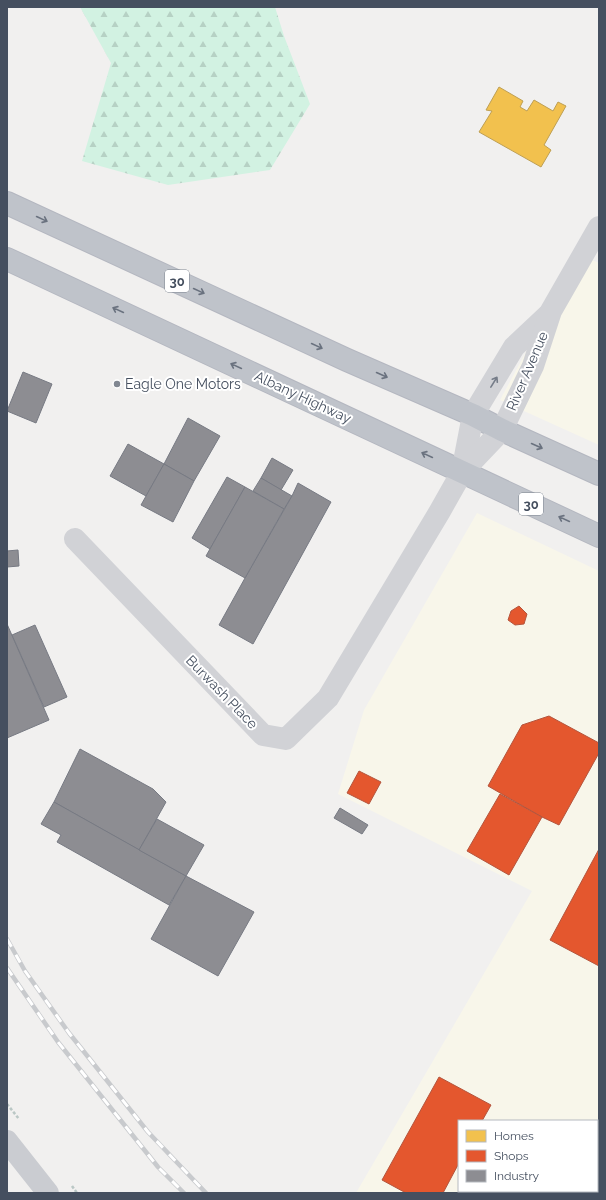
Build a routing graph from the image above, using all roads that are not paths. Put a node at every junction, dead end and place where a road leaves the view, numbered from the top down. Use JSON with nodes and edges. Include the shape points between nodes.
{"nodes":[{"id":1,"x":7,"y":203,"type":"edge"},
{"id":2,"x":599,"y":227,"type":"edge"},
{"id":3,"x":7,"y":259,"type":"edge"},
{"id":4,"x":551,"y":311,"type":"junction"},
{"id":5,"x":473,"y":415,"type":"junction"},
{"id":6,"x":502,"y":430,"type":"junction"},
{"id":7,"x":462,"y":472,"type":"junction"},
{"id":8,"x":599,"y":474,"type":"edge"},
{"id":9,"x":599,"y":536,"type":"edge"},
{"id":10,"x":75,"y":539,"type":"dead end"},
{"id":11,"x":7,"y":1141,"type":"edge"},
{"id":12,"x":48,"y":1193,"type":"edge"}],
"edges":[{"from":1,"to":5,"type":"highway","number":"30","one_way":true,"via":[[347,360]]},
{"from":2,"to":4,"type":"street","name":"River Avenue"},
{"from":7,"to":3,"type":"highway","name":"Albany Highway","number":"30","one_way":true},
{"from":5,"to":4,"type":"street","name":"River Avenue","one_way":true,"via":[[514,347]]},
{"from":4,"to":6,"type":"street","name":"River Avenue","via":[[533,366]]},
{"from":5,"to":6,"type":"highway","number":"30"},
{"from":5,"to":7,"type":"street"},
{"from":6,"to":7,"type":"street","name":"River Avenue"},
{"from":6,"to":8,"type":"highway","number":"30","one_way":true},
{"from":9,"to":7,"type":"highway","name":"Albany Highway","number":"30","one_way":true},
{"from":7,"to":10,"type":"street","name":"Burwash Place","via":[[328,698],[286,739],[263,734]]},
{"from":11,"to":12,"type":"main road"}]}
